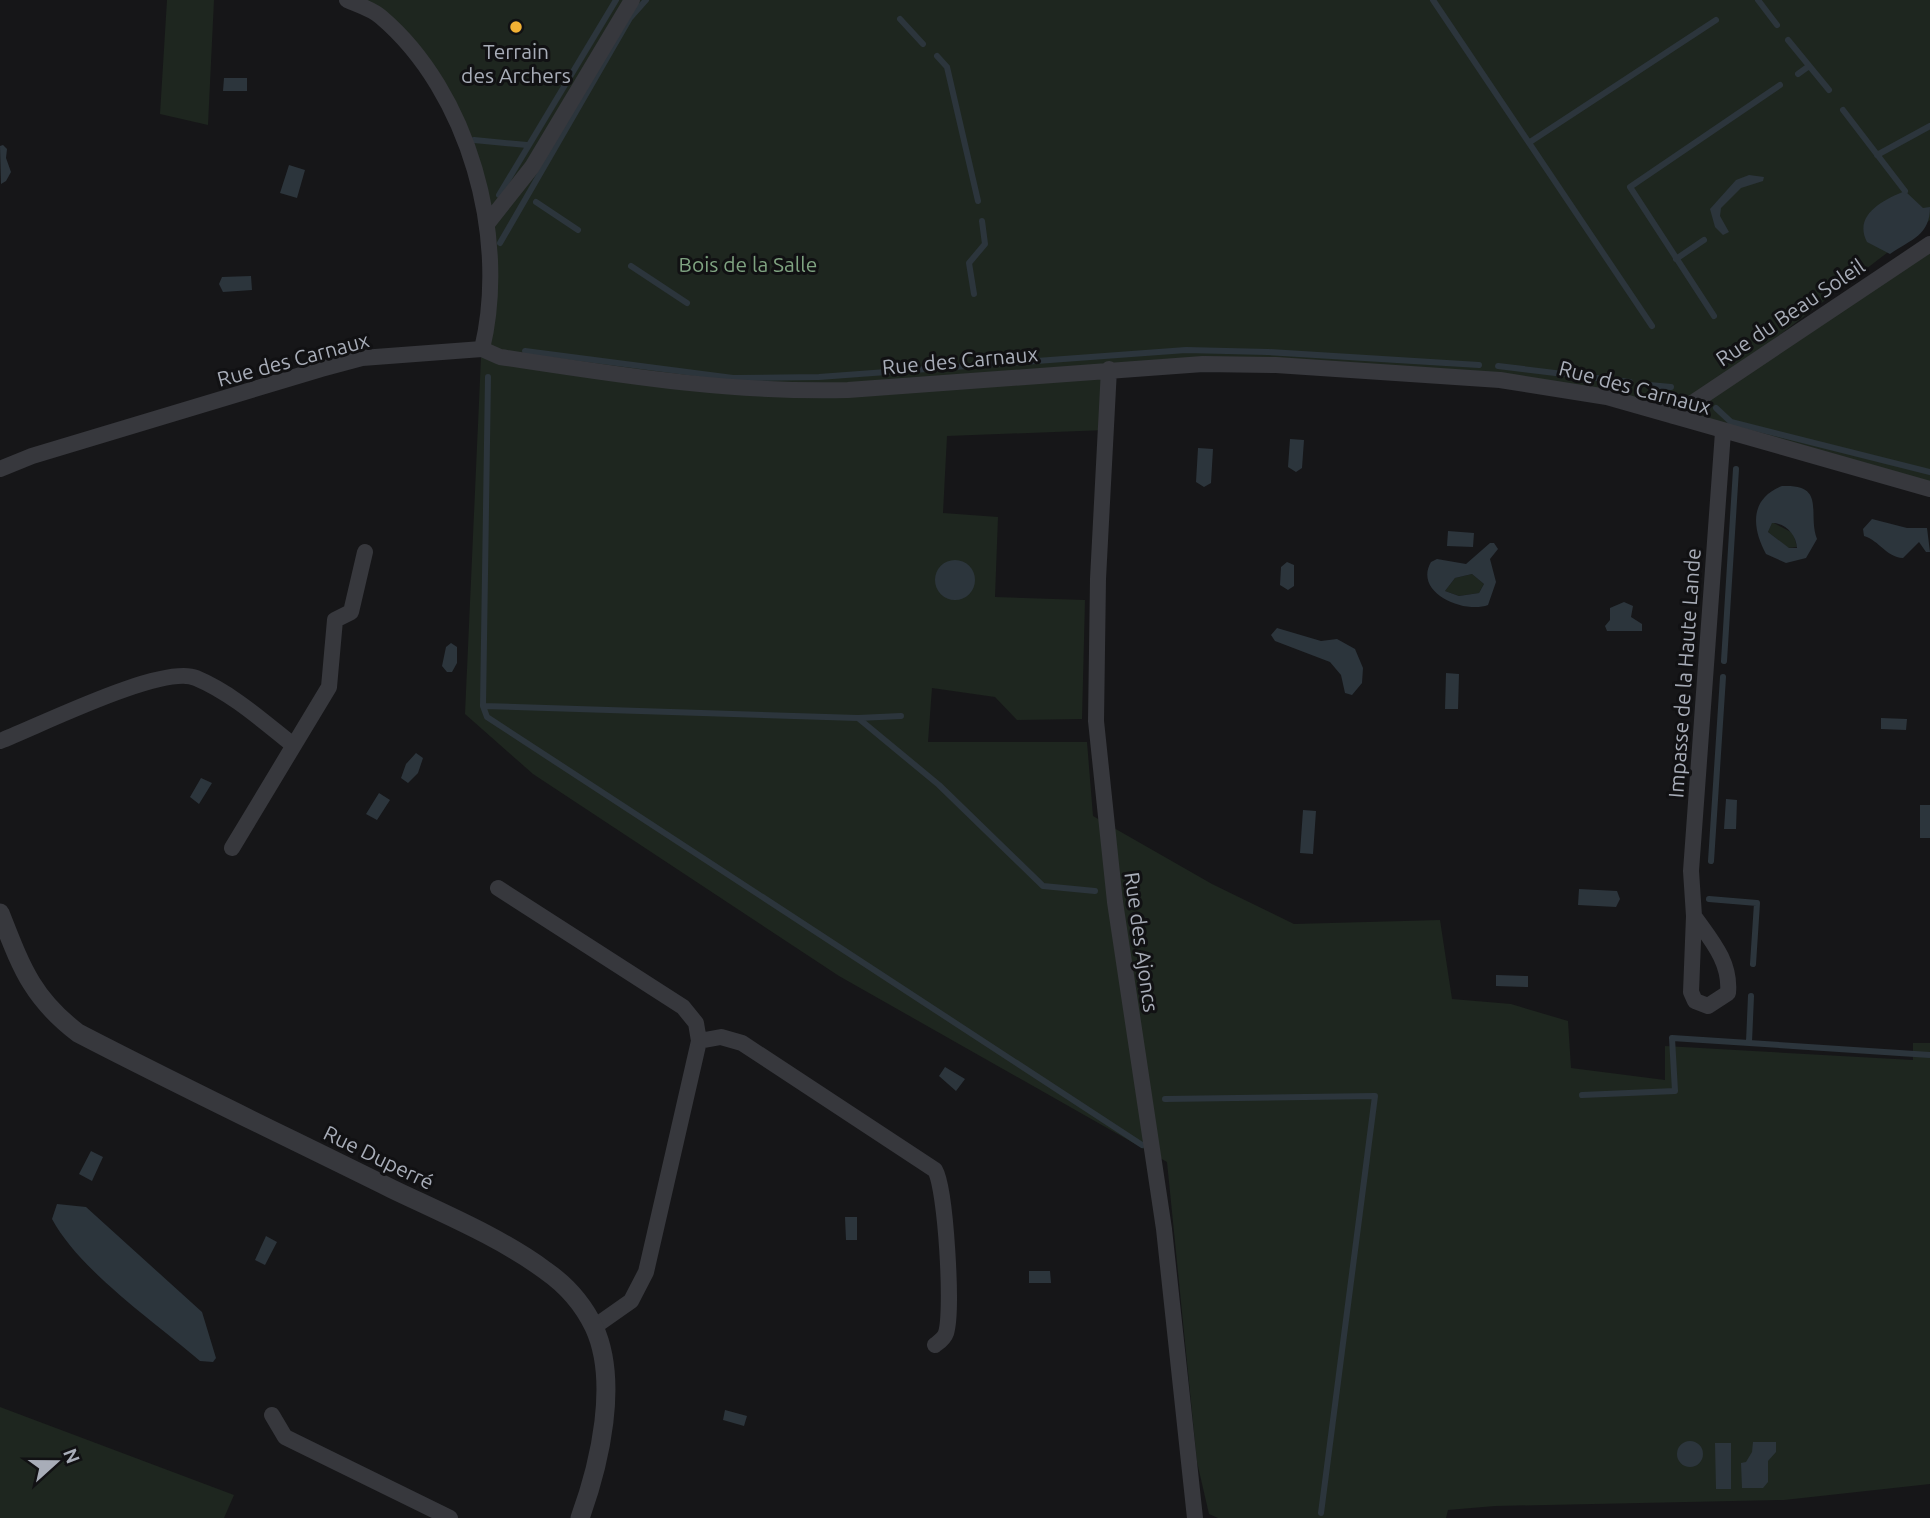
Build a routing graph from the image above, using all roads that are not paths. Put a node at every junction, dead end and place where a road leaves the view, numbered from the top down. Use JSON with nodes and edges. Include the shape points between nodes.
{"nodes":[{"id":1,"x":347,"y":0,"type":"edge"},
{"id":2,"x":632,"y":0,"type":"edge"},
{"id":3,"x":487,"y":224,"type":"junction"},
{"id":4,"x":1930,"y":244,"type":"edge"},
{"id":5,"x":482,"y":348,"type":"junction"},
{"id":6,"x":1109,"y":369,"type":"junction"},
{"id":7,"x":1673,"y":416,"type":"junction"},
{"id":8,"x":1723,"y":432,"type":"junction"},
{"id":9,"x":0,"y":469,"type":"edge"},
{"id":10,"x":1930,"y":489,"type":"edge"},
{"id":11,"x":365,"y":552,"type":"dead end"},
{"id":12,"x":0,"y":741,"type":"edge"},
{"id":13,"x":293,"y":746,"type":"junction"},
{"id":14,"x":232,"y":848,"type":"dead end"},
{"id":15,"x":498,"y":888,"type":"dead end"},
{"id":16,"x":0,"y":913,"type":"edge"},
{"id":17,"x":1694,"y":916,"type":"junction"},
{"id":18,"x":699,"y":1041,"type":"junction"},
{"id":19,"x":594,"y":1327,"type":"junction"},
{"id":20,"x":935,"y":1345,"type":"dead end"},
{"id":21,"x":272,"y":1416,"type":"dead end"},
{"id":22,"x":450,"y":1518,"type":"edge"},
{"id":23,"x":580,"y":1518,"type":"edge"},
{"id":24,"x":1195,"y":1518,"type":"edge"}],
"edges":[{"from":1,"to":3,"type":"street","via":[[378,15],[417,53],[461,135],[481,189]]},
{"from":2,"to":3,"type":"street","via":[[532,167]]},
{"from":3,"to":5,"type":"street","via":[[488,289]]},
{"from":4,"to":7,"type":"street","name":"Rue du Beau Soleil"},
{"from":5,"to":6,"type":"street","name":"Rue des Carnaux","via":[[500,357],[670,383],[777,391],[848,390]]},
{"from":5,"to":9,"type":"street","name":"Rue des Carnaux","via":[[362,358]]},
{"from":6,"to":7,"type":"street","name":"Rue des Carnaux","via":[[1241,364],[1500,380],[1582,392]]},
{"from":6,"to":24,"type":"street","name":"Rue des Ajoncs","via":[[1096,722],[1115,902],[1164,1229]]},
{"from":7,"to":8,"type":"street","name":"Rue des Carnaux"},
{"from":8,"to":10,"type":"street","name":"Rue des Carnaux"},
{"from":8,"to":17,"type":"street","name":"Impasse de la Haute Lande","via":[[1691,872]]},
{"from":11,"to":13,"type":"street","via":[[351,612],[335,620],[329,687]]},
{"from":12,"to":13,"type":"street","via":[[175,674],[195,678],[245,707]]},
{"from":13,"to":14,"type":"street"},
{"from":15,"to":18,"type":"street","via":[[683,1007],[696,1023]]},
{"from":16,"to":19,"type":"street","name":"Rue Duperré","via":[[39,998],[78,1033],[528,1259],[566,1288]]},
{"from":17,"to":17,"type":"street","name":"Impasse de la Haute Lande","via":[[1691,992],[1695,1001],[1708,1006],[1728,993],[1730,979],[1725,961]]},
{"from":18,"to":19,"type":"street","via":[[651,1260],[631,1301]]},
{"from":18,"to":20,"type":"street","via":[[721,1037],[741,1043],[935,1170],[943,1188],[948,1307],[946,1333]]},
{"from":19,"to":23,"type":"street","name":"Rue Duperré","via":[[605,1357],[607,1396]]},
{"from":21,"to":22,"type":"street","via":[[285,1437]]}]}
